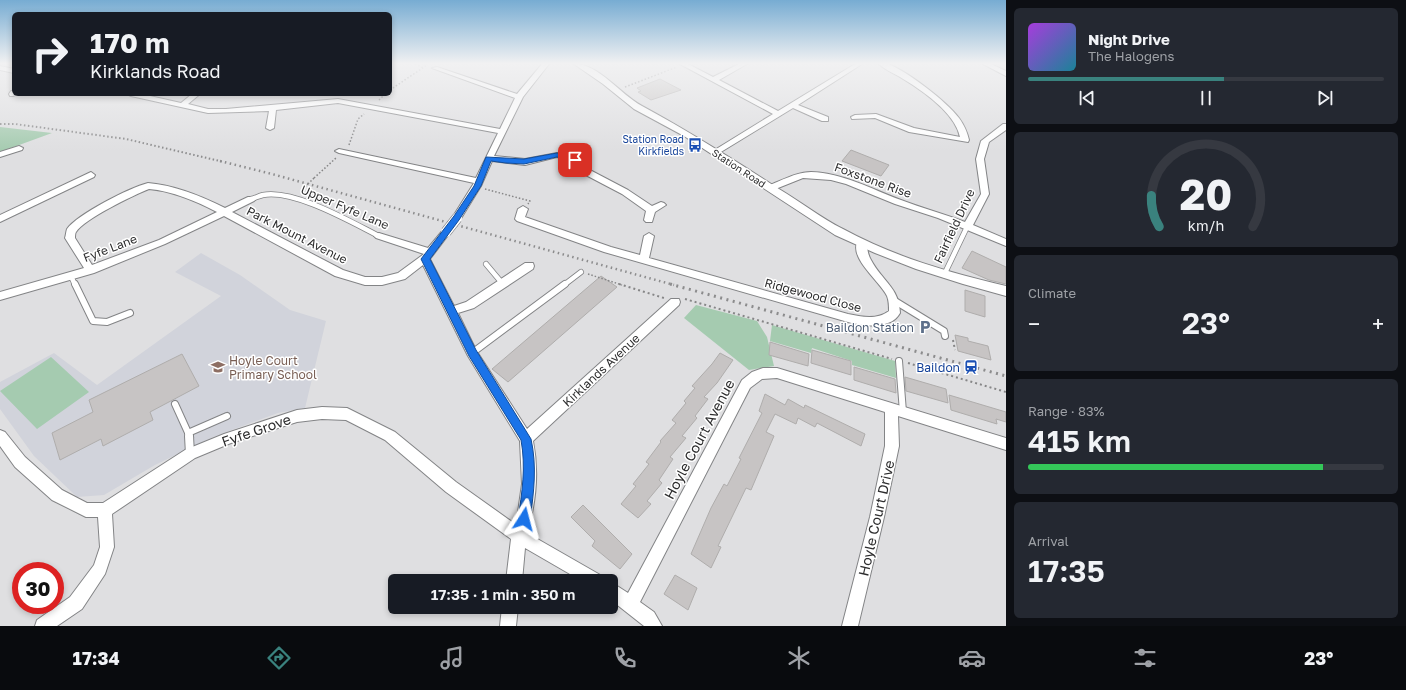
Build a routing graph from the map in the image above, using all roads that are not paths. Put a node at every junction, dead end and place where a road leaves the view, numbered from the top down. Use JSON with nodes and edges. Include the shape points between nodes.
{"nodes":[{"id":1,"x":511,"y":93,"type":"edge"},
{"id":2,"x":521,"y":93,"type":"edge"},
{"id":3,"x":620,"y":93,"type":"edge"},
{"id":4,"x":738,"y":93,"type":"edge"},
{"id":5,"x":811,"y":93,"type":"edge"},
{"id":6,"x":929,"y":93,"type":"edge"},
{"id":7,"x":140,"y":96,"type":"edge"},
{"id":8,"x":194,"y":96,"type":"edge"},
{"id":9,"x":519,"y":96,"type":"junction"},
{"id":10,"x":328,"y":98,"type":"edge"},
{"id":11,"x":183,"y":105,"type":"junction"},
{"id":12,"x":792,"y":105,"type":"junction"},
{"id":13,"x":273,"y":108,"type":"junction"},
{"id":14,"x":778,"y":114,"type":"junction"},
{"id":15,"x":855,"y":117,"type":"dead end"},
{"id":16,"x":825,"y":119,"type":"dead end"},
{"id":17,"x":1006,"y":126,"type":"edge"},
{"id":18,"x":270,"y":128,"type":"dead end"},
{"id":19,"x":503,"y":132,"type":"junction"},
{"id":20,"x":19,"y":148,"type":"dead end"},
{"id":21,"x":340,"y":151,"type":"road end"},
{"id":22,"x":716,"y":153,"type":"junction"},
{"id":23,"x":0,"y":155,"type":"edge"},
{"id":24,"x":489,"y":158,"type":"junction"},
{"id":25,"x":91,"y":175,"type":"dead end"},
{"id":26,"x":478,"y":184,"type":"junction"},
{"id":27,"x":770,"y":188,"type":"junction"},
{"id":28,"x":251,"y":199,"type":"joint"},
{"id":29,"x":661,"y":205,"type":"dead end"},
{"id":30,"x":523,"y":209,"type":"road end"},
{"id":31,"x":651,"y":210,"type":"junction"},
{"id":32,"x":224,"y":212,"type":"junction"},
{"id":33,"x":0,"y":219,"type":"edge"},
{"id":34,"x":649,"y":220,"type":"dead end"},
{"id":35,"x":967,"y":227,"type":"junction"},
{"id":36,"x":379,"y":236,"type":"joint"},
{"id":37,"x":649,"y":236,"type":"dead end"},
{"id":38,"x":861,"y":242,"type":"junction"},
{"id":39,"x":1006,"y":243,"type":"edge"},
{"id":40,"x":427,"y":256,"type":"junction"},
{"id":41,"x":644,"y":260,"type":"junction"},
{"id":42,"x":486,"y":264,"type":"dead end"},
{"id":43,"x":528,"y":266,"type":"dead end"},
{"id":44,"x":90,"y":270,"type":"junction"},
{"id":45,"x":581,"y":272,"type":"road end"},
{"id":46,"x":944,"y":275,"type":"junction"},
{"id":47,"x":71,"y":276,"type":"junction"},
{"id":48,"x":502,"y":283,"type":"junction"},
{"id":49,"x":1006,"y":291,"type":"edge"},
{"id":50,"x":0,"y":296,"type":"edge"},
{"id":51,"x":895,"y":301,"type":"junction"},
{"id":52,"x":675,"y":302,"type":"road end"},
{"id":53,"x":451,"y":311,"type":"junction"},
{"id":54,"x":130,"y":313,"type":"dead end"},
{"id":55,"x":945,"y":336,"type":"dead end"},
{"id":56,"x":472,"y":353,"type":"junction"},
{"id":57,"x":899,"y":361,"type":"road end"},
{"id":58,"x":175,"y":404,"type":"dead end"},
{"id":59,"x":897,"y":411,"type":"junction"},
{"id":60,"x":227,"y":416,"type":"dead end"},
{"id":61,"x":188,"y":433,"type":"junction"},
{"id":62,"x":0,"y":436,"type":"edge"},
{"id":63,"x":526,"y":439,"type":"junction"},
{"id":64,"x":1006,"y":444,"type":"edge"},
{"id":65,"x":190,"y":454,"type":"junction"},
{"id":66,"x":105,"y":510,"type":"junction"},
{"id":67,"x":519,"y":536,"type":"junction"},
{"id":68,"x":515,"y":574,"type":"edge"},
{"id":69,"x":585,"y":574,"type":"edge"},
{"id":70,"x":618,"y":595,"type":"edge"},
{"id":71,"x":631,"y":604,"type":"junction"},
{"id":72,"x":509,"y":614,"type":"edge"},
{"id":73,"x":43,"y":626,"type":"edge"},
{"id":74,"x":508,"y":626,"type":"edge"},
{"id":75,"x":654,"y":626,"type":"edge"},
{"id":76,"x":850,"y":626,"type":"edge"}],
"edges":[{"from":1,"to":9,"type":"street"},
{"from":2,"to":9,"type":"street","name":"Park Mount Avenue"},
{"from":3,"to":22,"type":"street","name":"Station Road","via":[[637,107]]},
{"from":4,"to":14,"type":"street"},
{"from":5,"to":12,"type":"street"},
{"from":6,"to":15,"type":"street","via":[[949,110],[965,135],[965,140],[912,130],[876,116]]},
{"from":7,"to":11,"type":"street"},
{"from":8,"to":11,"type":"street"},
{"from":9,"to":19,"type":"street","name":"Park Mount Avenue"},
{"from":10,"to":13,"type":"street"},
{"from":10,"to":19,"type":"street"},
{"from":11,"to":13,"type":"street","via":[[208,111]]},
{"from":12,"to":14,"type":"street"},
{"from":12,"to":16,"type":"street"},
{"from":13,"to":18,"type":"street"},
{"from":14,"to":22,"type":"street"},
{"from":17,"to":35,"type":"street","name":"Fairfield Drive","via":[[985,141],[980,159],[985,194]]},
{"from":19,"to":24,"type":"street","name":"Park Mount Avenue"},
{"from":20,"to":23,"type":"street"},
{"from":21,"to":26,"type":"street"},
{"from":22,"to":27,"type":"street","name":"Station Road"},
{"from":24,"to":26,"type":"street","name":"Park Mount Avenue"},
{"from":24,"to":31,"type":"street","via":[[524,162],[557,155],[566,156],[575,160],[585,171],[625,192]]},
{"from":25,"to":33,"type":"street"},
{"from":26,"to":40,"type":"street","name":"Park Mount Avenue","bridge":true,"via":[[457,218]]},
{"from":27,"to":35,"type":"street","name":"Foxstone Rise","via":[[801,176],[832,176]]},
{"from":27,"to":38,"type":"street","name":"Station Road","via":[[826,224]]},
{"from":28,"to":32,"type":"street","name":"Fyfe Lane"},
{"from":28,"to":36,"type":"lane","name":"Upper Fyfe Lane","via":[[271,194],[308,202]]},
{"from":29,"to":31,"type":"street"},
{"from":30,"to":41,"type":"street","name":"Ridgewood Close","via":[[520,220]]},
{"from":31,"to":34,"type":"street"},
{"from":32,"to":40,"type":"street","name":"Park Mount Avenue","via":[[339,274],[365,281],[382,281],[401,276]]},
{"from":32,"to":44,"type":"street","name":"Fyfe Lane","via":[[162,242]]},
{"from":32,"to":44,"type":"street","name":"Park Mount Avenue","via":[[204,201],[161,187],[148,186],[136,190],[83,220],[71,231],[70,238]]},
{"from":35,"to":39,"type":"street","name":"Foxstone Rise"},
{"from":35,"to":46,"type":"lane","name":"Fairfield Drive"},
{"from":36,"to":40,"type":"street","name":"Upper Fyfe Lane"},
{"from":37,"to":41,"type":"street"},
{"from":38,"to":46,"type":"street","name":"Station Road"},
{"from":38,"to":51,"type":"street","via":[[861,252],[865,261]]},
{"from":40,"to":53,"type":"street"},
{"from":41,"to":51,"type":"street","name":"Ridgewood Close","via":[[863,322],[889,318],[895,313]]},
{"from":42,"to":48,"type":"lane"},
{"from":43,"to":48,"type":"street"},
{"from":44,"to":47,"type":"street","name":"Fyfe Lane"},
{"from":45,"to":56,"type":"lane"},
{"from":46,"to":49,"type":"street","name":"Station Road"},
{"from":47,"to":50,"type":"street","name":"Fyfe Lane"},
{"from":47,"to":54,"type":"lane","via":[[93,321],[99,324]]},
{"from":48,"to":53,"type":"street","via":[[470,305]]},
{"from":51,"to":55,"type":"lane","via":[[944,331]]},
{"from":52,"to":63,"type":"street","name":"Kirklands Avenue"},
{"from":53,"to":56,"type":"street"},
{"from":56,"to":63,"type":"street"},
{"from":57,"to":59,"type":"lane"},
{"from":58,"to":61,"type":"lane"},
{"from":59,"to":64,"type":"street","name":"Hoyle Court Avenue"},
{"from":59,"to":71,"type":"street","name":"Hoyle Court Avenue","via":[[777,373],[754,375],[746,384]]},
{"from":59,"to":76,"type":"street","name":"Hoyle Court Drive","via":[[877,517]]},
{"from":60,"to":61,"type":"lane"},
{"from":61,"to":65,"type":"lane"},
{"from":62,"to":66,"type":"street","via":[[20,462],[57,495],[86,510]]},
{"from":63,"to":67,"type":"street","via":[[529,484]]},
{"from":65,"to":66,"type":"street","name":"Fyfe Grove"},
{"from":65,"to":67,"type":"street","name":"Fyfe Grove","via":[[297,416],[347,414],[390,436],[451,487]]},
{"from":66,"to":73,"type":"street","via":[[107,547],[100,569],[76,603]]},
{"from":67,"to":68,"type":"street"},
{"from":67,"to":69,"type":"street","name":"Fyfe Grove"},
{"from":70,"to":71,"type":"street"},
{"from":71,"to":75,"type":"street"},
{"from":72,"to":74,"type":"street"}]}
